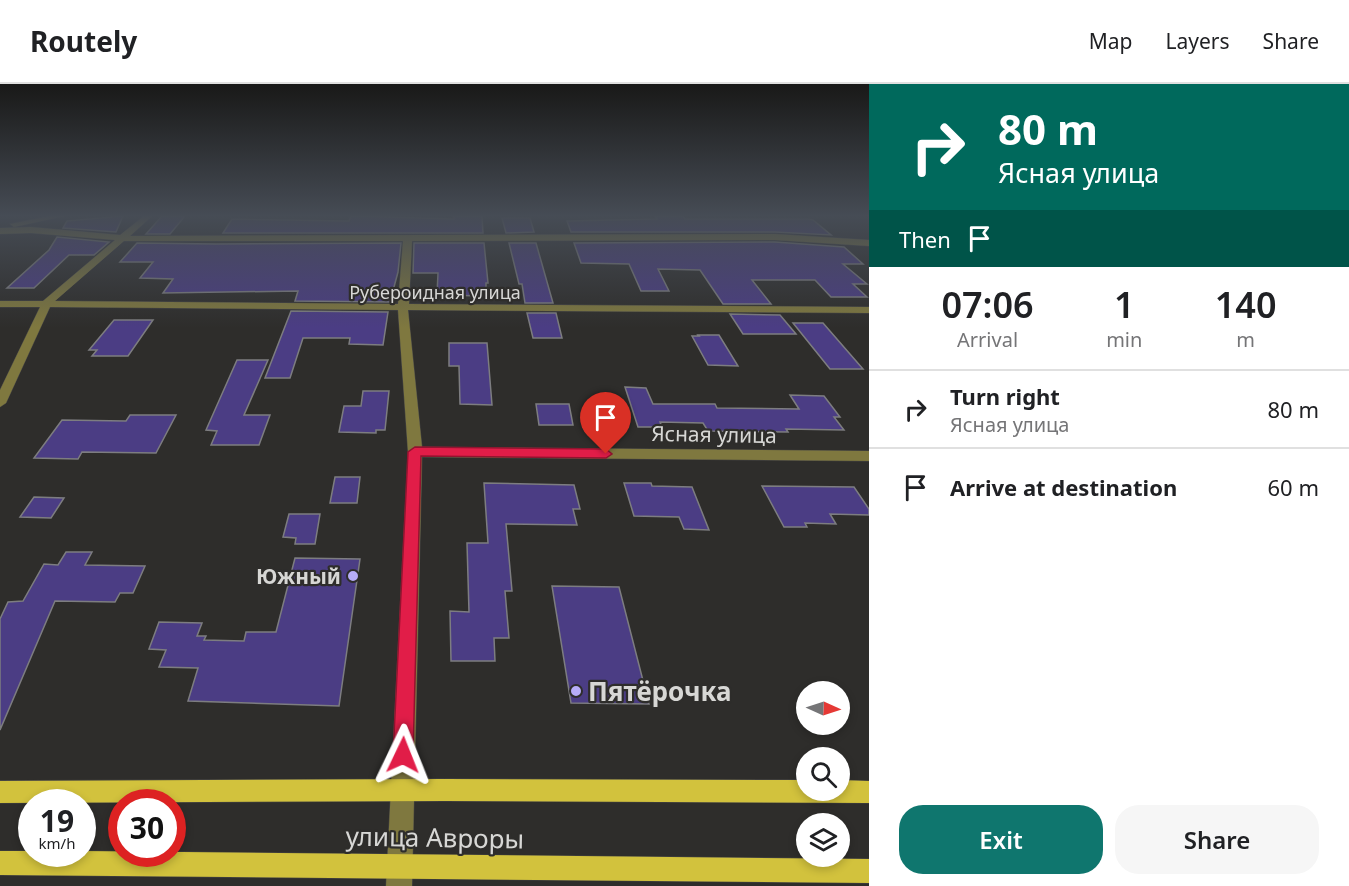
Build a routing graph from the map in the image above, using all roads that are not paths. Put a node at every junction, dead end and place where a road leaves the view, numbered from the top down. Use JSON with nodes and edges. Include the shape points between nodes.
{"nodes":[{"id":1,"x":105,"y":253,"type":"edge"},
{"id":2,"x":407,"y":253,"type":"edge"},
{"id":3,"x":47,"y":303,"type":"junction"},
{"id":4,"x":0,"y":304,"type":"edge"},
{"id":5,"x":403,"y":308,"type":"junction"},
{"id":6,"x":869,"y":310,"type":"edge"},
{"id":7,"x":0,"y":403,"type":"edge"},
{"id":8,"x":415,"y":452,"type":"junction"},
{"id":9,"x":869,"y":456,"type":"edge"},
{"id":10,"x":402,"y":791,"type":"junction"},
{"id":11,"x":0,"y":792,"type":"edge"},
{"id":12,"x":869,"y":792,"type":"edge"},
{"id":13,"x":0,"y":863,"type":"edge"},
{"id":14,"x":869,"y":871,"type":"edge"},
{"id":15,"x":400,"y":876,"type":"edge"}],
"edges":[{"from":1,"to":3,"type":"street"},
{"from":2,"to":5,"type":"street"},
{"from":3,"to":4,"type":"street","name":"Рубероидная улица"},
{"from":3,"to":5,"type":"street","name":"Рубероидная улица"},
{"from":3,"to":7,"type":"street"},
{"from":5,"to":6,"type":"street","name":"Рубероидная улица"},
{"from":5,"to":8,"type":"street"},
{"from":8,"to":9,"type":"street","name":"Ясная улица"},
{"from":8,"to":10,"type":"street"},
{"from":10,"to":11,"type":"main road","name":"улица Авроры"},
{"from":10,"to":12,"type":"main road","name":"улица Авроры"},
{"from":10,"to":15,"type":"street"},
{"from":13,"to":15,"type":"main road","name":"улица Авроры"},
{"from":14,"to":15,"type":"main road","name":"улица Авроры"}]}
